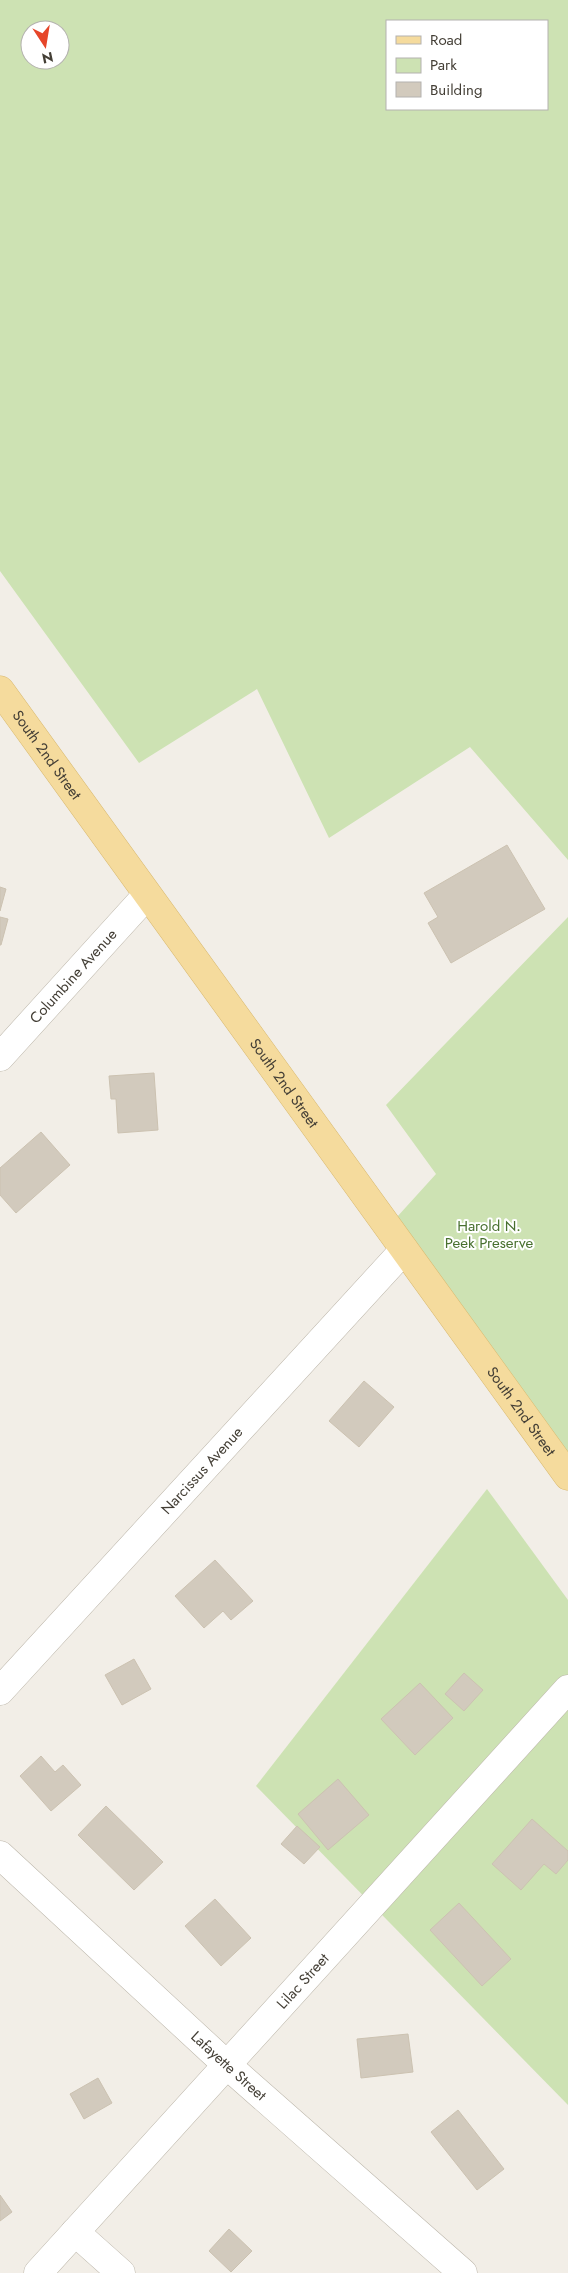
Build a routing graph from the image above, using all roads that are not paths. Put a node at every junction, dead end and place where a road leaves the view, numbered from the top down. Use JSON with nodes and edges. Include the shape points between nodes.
{"nodes":[{"id":1,"x":0,"y":690,"type":"edge"},
{"id":2,"x":146,"y":895,"type":"junction"},
{"id":3,"x":0,"y":1058,"type":"edge"},
{"id":4,"x":404,"y":1250,"type":"junction"},
{"id":5,"x":568,"y":1476,"type":"edge"},
{"id":6,"x":568,"y":1689,"type":"edge"},
{"id":7,"x":0,"y":1691,"type":"edge"},
{"id":8,"x":0,"y":1855,"type":"edge"},
{"id":9,"x":227,"y":2065,"type":"junction"},
{"id":10,"x":75,"y":2232,"type":"junction"},
{"id":11,"x":38,"y":2273,"type":"edge"},
{"id":12,"x":122,"y":2273,"type":"edge"},
{"id":13,"x":463,"y":2273,"type":"edge"}],
"edges":[{"from":1,"to":2,"type":"main road","name":"South 2nd Street"},
{"from":2,"to":3,"type":"street","name":"Columbine Avenue"},
{"from":2,"to":4,"type":"main road","name":"South 2nd Street"},
{"from":4,"to":5,"type":"main road","name":"South 2nd Street"},
{"from":4,"to":7,"type":"street","name":"Narcissus Avenue"},
{"from":6,"to":9,"type":"street","name":"Lilac Street"},
{"from":8,"to":9,"type":"street","name":"Lafayette Street"},
{"from":9,"to":10,"type":"street","name":"Lilac Street"},
{"from":9,"to":13,"type":"street","name":"Lafayette Street"},
{"from":10,"to":11,"type":"street","name":"Lilac Street"},
{"from":10,"to":12,"type":"street"}]}
